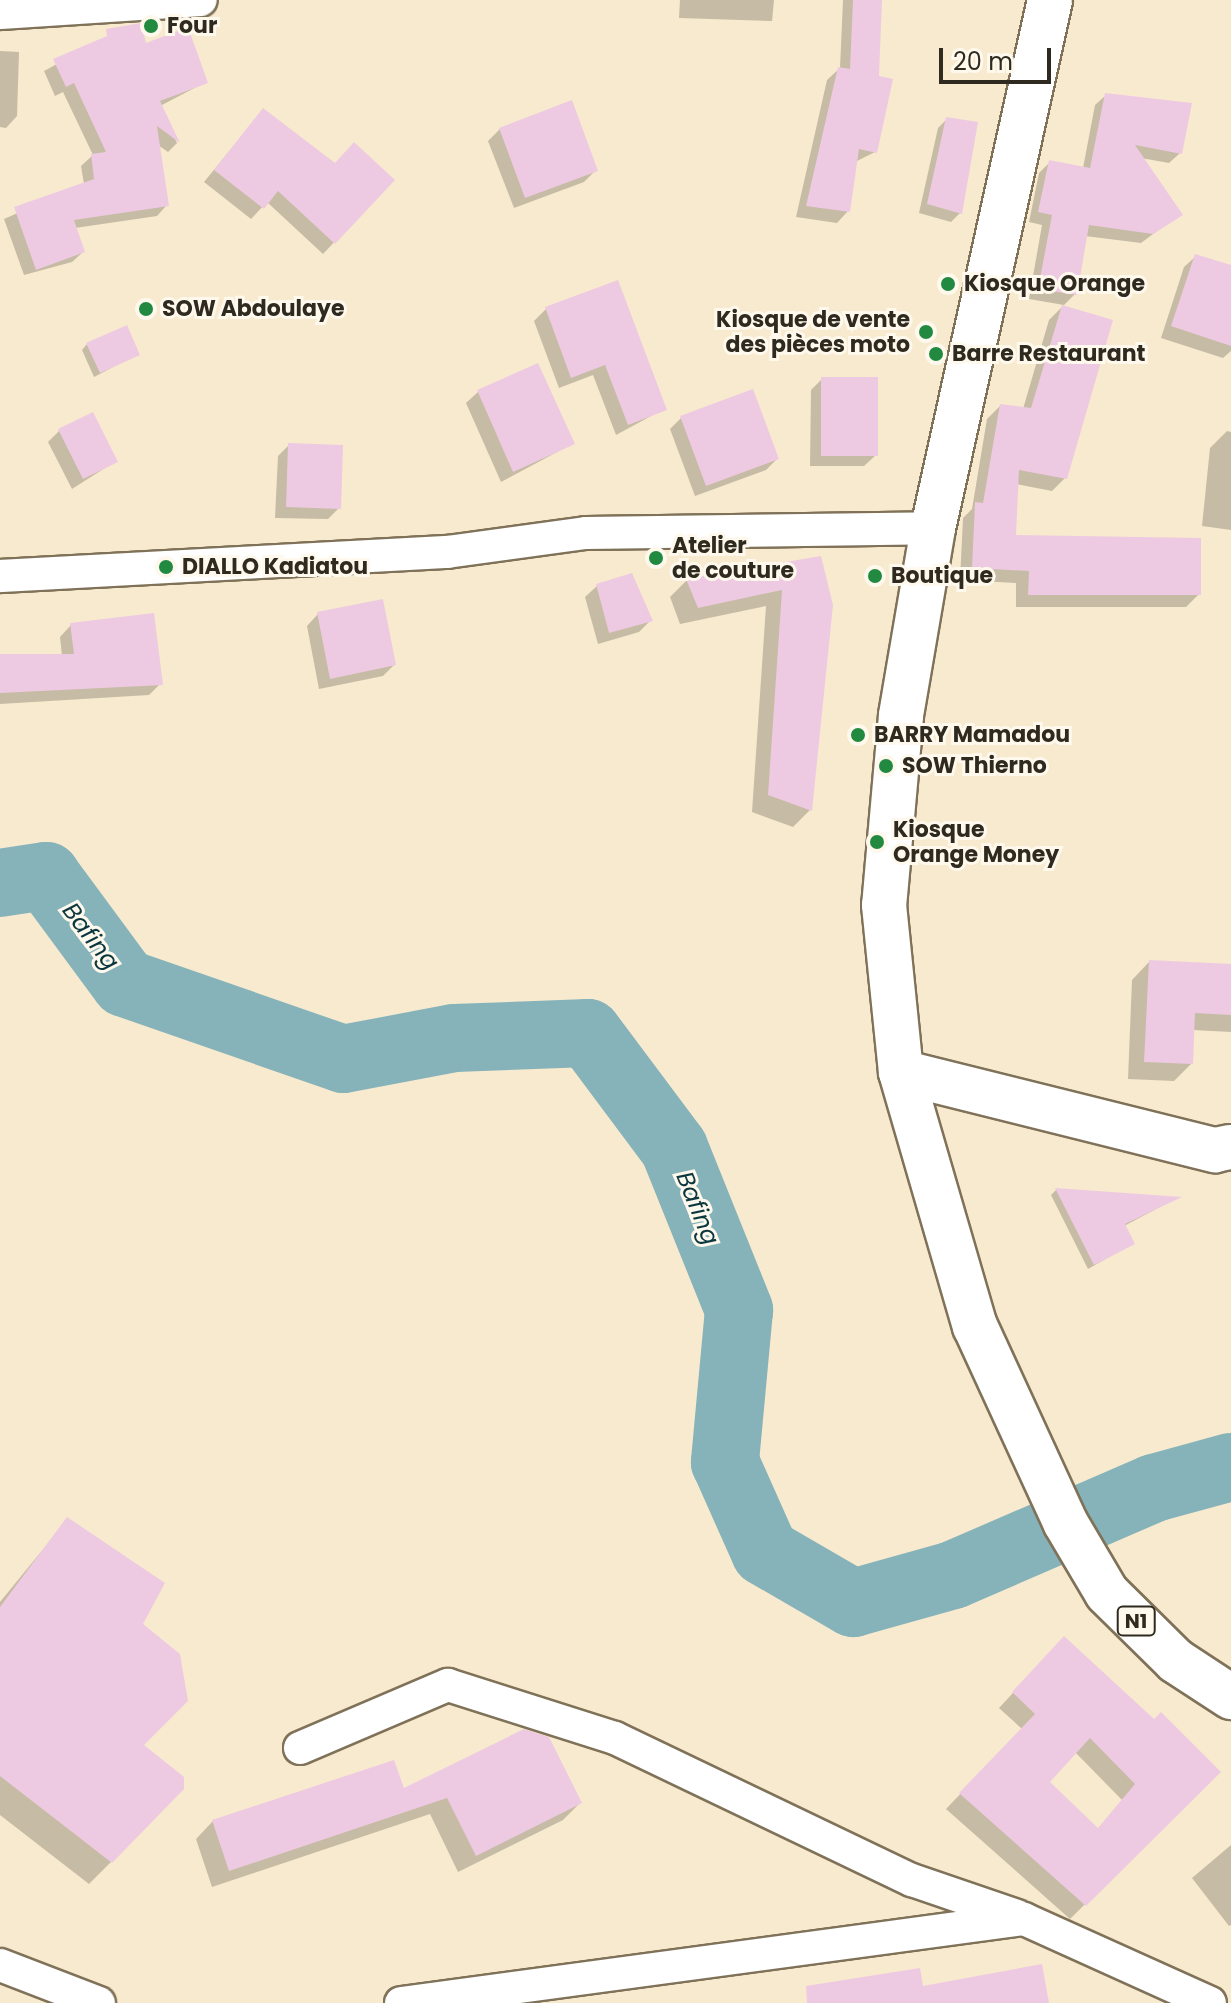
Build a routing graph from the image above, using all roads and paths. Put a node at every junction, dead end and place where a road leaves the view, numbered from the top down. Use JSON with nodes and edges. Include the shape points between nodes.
{"nodes":[{"id":1,"x":201,"y":0,"type":"edge"},
{"id":2,"x":1050,"y":0,"type":"edge"},
{"id":3,"x":0,"y":13,"type":"edge"},
{"id":4,"x":933,"y":528,"type":"junction"},
{"id":5,"x":0,"y":576,"type":"edge"},
{"id":6,"x":901,"y":1072,"type":"junction"},
{"id":7,"x":1231,"y":1147,"type":"edge"},
{"id":8,"x":1231,"y":1697,"type":"edge"},
{"id":9,"x":300,"y":1748,"type":"dead end"},
{"id":10,"x":1024,"y":1919,"type":"junction"},
{"id":11,"x":0,"y":1965,"type":"edge"},
{"id":12,"x":99,"y":2003,"type":"edge"},
{"id":13,"x":401,"y":2003,"type":"edge"},
{"id":14,"x":1210,"y":2003,"type":"edge"}],
"edges":[{"from":1,"to":3,"type":"street"},
{"from":2,"to":4,"type":"main road","number":"N1"},
{"from":4,"to":5,"type":"street","via":[[586,533],[447,552]]},
{"from":4,"to":6,"type":"main road","number":"N1","via":[[901,716],[884,905]]},
{"from":6,"to":7,"type":"main road","via":[[1215,1150]]},
{"from":6,"to":8,"type":"main road","number":"N1","via":[[975,1326],[1065,1522],[1107,1593],[1176,1661]]},
{"from":9,"to":10,"type":"street","via":[[448,1685],[615,1738],[912,1880]]},
{"from":10,"to":13,"type":"street"},
{"from":10,"to":14,"type":"street"},
{"from":11,"to":12,"type":"street"}]}
